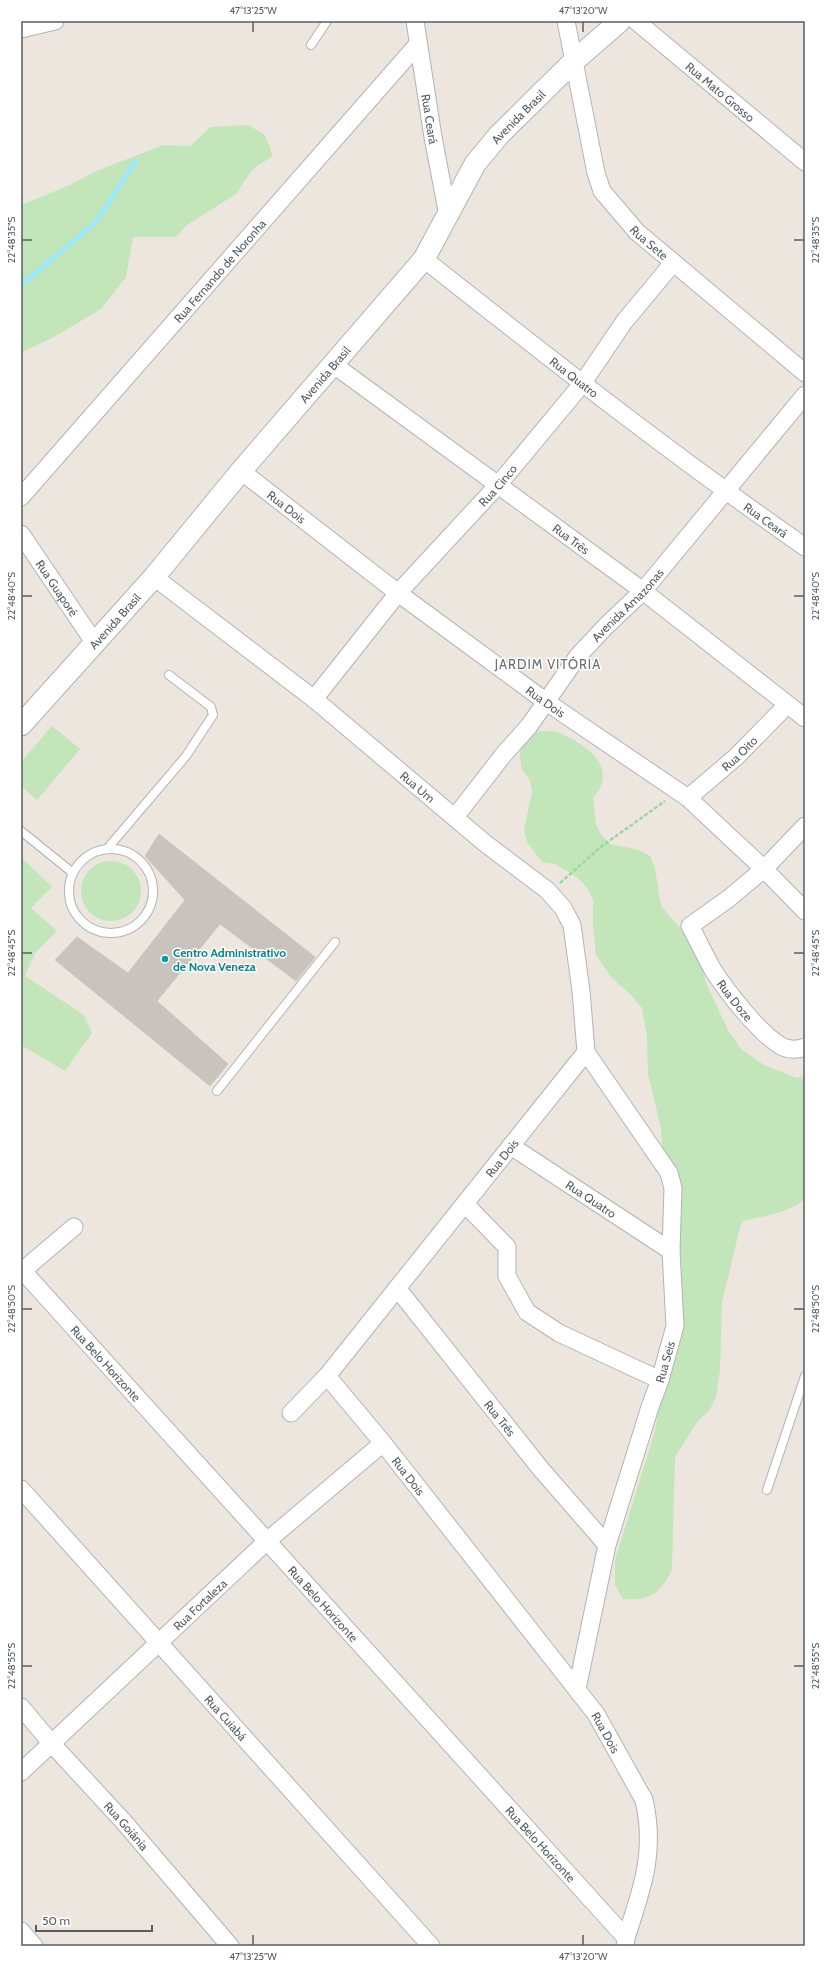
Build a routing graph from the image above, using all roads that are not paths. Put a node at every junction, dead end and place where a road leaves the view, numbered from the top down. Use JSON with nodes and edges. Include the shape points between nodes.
{"nodes":[{"id":1,"x":54,"y":21,"type":"edge"},
{"id":2,"x":327,"y":21,"type":"edge"},
{"id":3,"x":415,"y":21,"type":"edge"},
{"id":4,"x":566,"y":21,"type":"edge"},
{"id":5,"x":620,"y":21,"type":"edge"},
{"id":6,"x":636,"y":21,"type":"edge"},
{"id":7,"x":21,"y":30,"type":"edge"},
{"id":8,"x":418,"y":44,"type":"junction"},
{"id":9,"x":311,"y":45,"type":"dead end"},
{"id":10,"x":574,"y":62,"type":"junction"},
{"id":11,"x":805,"y":162,"type":"edge"},
{"id":12,"x":448,"y":216,"type":"junction"},
{"id":13,"x":424,"y":259,"type":"junction"},
{"id":14,"x":673,"y":263,"type":"junction"},
{"id":15,"x":334,"y":365,"type":"junction"},
{"id":16,"x":805,"y":373,"type":"edge"},
{"id":17,"x":582,"y":384,"type":"junction"},
{"id":18,"x":805,"y":395,"type":"edge"},
{"id":19,"x":241,"y":471,"type":"junction"},
{"id":20,"x":498,"y":485,"type":"junction"},
{"id":21,"x":726,"y":492,"type":"junction"},
{"id":22,"x":21,"y":496,"type":"edge"},
{"id":23,"x":21,"y":534,"type":"edge"},
{"id":24,"x":805,"y":547,"type":"edge"},
{"id":25,"x":154,"y":577,"type":"junction"},
{"id":26,"x":643,"y":591,"type":"junction"},
{"id":27,"x":398,"y":593,"type":"junction"},
{"id":28,"x":94,"y":642,"type":"junction"},
{"id":29,"x":169,"y":675,"type":"dead end"},
{"id":30,"x":314,"y":699,"type":"junction"},
{"id":31,"x":545,"y":701,"type":"junction"},
{"id":32,"x":787,"y":705,"type":"junction"},
{"id":33,"x":805,"y":718,"type":"edge"},
{"id":34,"x":21,"y":725,"type":"edge"},
{"id":35,"x":683,"y":795,"type":"junction"},
{"id":36,"x":455,"y":817,"type":"junction"},
{"id":37,"x":805,"y":826,"type":"edge"},
{"id":38,"x":21,"y":831,"type":"edge"},
{"id":39,"x":107,"y":849,"type":"junction"},
{"id":40,"x":764,"y":869,"type":"junction"},
{"id":41,"x":73,"y":873,"type":"junction"},
{"id":42,"x":805,"y":911,"type":"edge"},
{"id":43,"x":335,"y":942,"type":"dead end"},
{"id":44,"x":804,"y":1048,"type":"edge"},
{"id":45,"x":586,"y":1052,"type":"junction"},
{"id":46,"x":217,"y":1091,"type":"dead end"},
{"id":47,"x":511,"y":1146,"type":"junction"},
{"id":48,"x":465,"y":1204,"type":"junction"},
{"id":49,"x":74,"y":1227,"type":"dead end"},
{"id":50,"x":671,"y":1251,"type":"junction"},
{"id":51,"x":21,"y":1271,"type":"edge"},
{"id":52,"x":397,"y":1288,"type":"junction"},
{"id":53,"x":327,"y":1376,"type":"junction"},
{"id":54,"x":805,"y":1376,"type":"edge"},
{"id":55,"x":660,"y":1380,"type":"junction"},
{"id":56,"x":291,"y":1413,"type":"dead end"},
{"id":57,"x":383,"y":1443,"type":"junction"},
{"id":58,"x":21,"y":1489,"type":"edge"},
{"id":59,"x":767,"y":1490,"type":"dead end"},
{"id":60,"x":267,"y":1540,"type":"junction"},
{"id":61,"x":607,"y":1545,"type":"junction"},
{"id":62,"x":158,"y":1642,"type":"junction"},
{"id":63,"x":577,"y":1689,"type":"junction"},
{"id":64,"x":21,"y":1707,"type":"edge"},
{"id":65,"x":52,"y":1744,"type":"junction"},
{"id":66,"x":21,"y":1772,"type":"edge"},
{"id":67,"x":21,"y":1931,"type":"edge"},
{"id":68,"x":626,"y":1942,"type":"edge"},
{"id":69,"x":34,"y":1946,"type":"edge"},
{"id":70,"x":230,"y":1946,"type":"edge"},
{"id":71,"x":431,"y":1946,"type":"edge"}],
"edges":[{"from":1,"to":7,"type":"street"},
{"from":2,"to":9,"type":"lane"},
{"from":3,"to":8,"type":"street","name":"Rua Ceará"},
{"from":4,"to":10,"type":"street","name":"Rua Sete"},
{"from":5,"to":10,"type":"street","name":"Avenida Brasil"},
{"from":6,"to":11,"type":"street","name":"Rua Mato Grosso"},
{"from":8,"to":12,"type":"street","name":"Rua Ceará","via":[[432,137]]},
{"from":8,"to":22,"type":"street","name":"Rua Fernando de Noronha"},
{"from":10,"to":12,"type":"street","name":"Avenida Brasil","via":[[499,135],[475,164],[454,200]]},
{"from":10,"to":14,"type":"street","name":"Rua Sete","via":[[596,173],[602,191],[637,232]]},
{"from":12,"to":13,"type":"street","name":"Avenida Brasil"},
{"from":13,"to":15,"type":"street","name":"Avenida Brasil"},
{"from":13,"to":17,"type":"street","name":"Rua Quatro"},
{"from":14,"to":16,"type":"street","name":"Rua Sete"},
{"from":14,"to":17,"type":"street","name":"Rua Cinco","via":[[624,322]]},
{"from":15,"to":19,"type":"street","name":"Avenida Brasil"},
{"from":15,"to":20,"type":"street","name":"Rua Três"},
{"from":17,"to":20,"type":"street","name":"Rua Cinco"},
{"from":17,"to":21,"type":"street","name":"Rua Quatro"},
{"from":18,"to":21,"type":"street","name":"Avenida Amazonas"},
{"from":19,"to":25,"type":"street","name":"Avenida Brasil"},
{"from":19,"to":27,"type":"street","name":"Rua Dois"},
{"from":20,"to":26,"type":"street","name":"Rua Três"},
{"from":20,"to":27,"type":"street","name":"Rua Cinco"},
{"from":21,"to":24,"type":"street","name":"Rua Ceará"},
{"from":21,"to":26,"type":"street","name":"Avenida Amazonas"},
{"from":23,"to":28,"type":"street","name":"Rua Guaporé"},
{"from":25,"to":28,"type":"street","name":"Avenida Brasil"},
{"from":25,"to":30,"type":"street","name":"Rua Um"},
{"from":26,"to":31,"type":"street","name":"Avenida Amazonas","via":[[578,656]]},
{"from":26,"to":32,"type":"street","name":"Rua Três"},
{"from":27,"to":30,"type":"street","name":"Rua Cinco"},
{"from":27,"to":31,"type":"street","name":"Rua Dois"},
{"from":28,"to":34,"type":"street","name":"Avenida Brasil"},
{"from":29,"to":39,"type":"lane","via":[[211,707],[213,715],[186,756]]},
{"from":30,"to":36,"type":"street","name":"Rua Um"},
{"from":31,"to":35,"type":"street","name":"Rua Dois"},
{"from":31,"to":36,"type":"street","name":"Avenida Amazonas","via":[[529,726]]},
{"from":32,"to":33,"type":"street","name":"Rua Três"},
{"from":32,"to":35,"type":"street","name":"Rua Oito","via":[[736,757]]},
{"from":35,"to":40,"type":"street","name":"Rua Dois"},
{"from":36,"to":45,"type":"street","name":"Rua Um","via":[[550,893],[563,908],[572,925]]},
{"from":37,"to":40,"type":"street"},
{"from":38,"to":41,"type":"lane"},
{"from":39,"to":41,"type":"lane","via":[[94,853],[82,861]]},
{"from":39,"to":41,"type":"lane","via":[[121,850],[133,855],[144,864],[150,876],[154,889],[152,902],[147,914],[137,924],[126,931],[112,933],[86,925],[76,914],[70,901],[69,886]]},
{"from":40,"to":42,"type":"street","name":"Rua Dois"},
{"from":40,"to":44,"type":"street","name":"Rua Doze","via":[[690,926],[714,970],[738,1003],[764,1031],[782,1047],[792,1050]]},
{"from":43,"to":46,"type":"lane"},
{"from":45,"to":47,"type":"street","name":"Rua Dois"},
{"from":45,"to":50,"type":"street","name":"Rua Seis","via":[[669,1174],[673,1188]]},
{"from":47,"to":48,"type":"street","name":"Rua Dois"},
{"from":47,"to":50,"type":"street","name":"Rua Quatro"},
{"from":48,"to":52,"type":"street","name":"Rua Dois"},
{"from":48,"to":55,"type":"street","via":[[507,1247],[506,1276],[528,1312],[559,1333]]},
{"from":49,"to":51,"type":"street"},
{"from":50,"to":55,"type":"street","name":"Rua Seis","via":[[674,1326]]},
{"from":51,"to":60,"type":"street","name":"Rua Belo Horizonte"},
{"from":52,"to":53,"type":"street","name":"Rua Dois"},
{"from":52,"to":61,"type":"street","name":"Rua Três","via":[[540,1468]]},
{"from":53,"to":56,"type":"street"},
{"from":53,"to":57,"type":"street","name":"Rua Dois"},
{"from":54,"to":59,"type":"lane"},
{"from":55,"to":61,"type":"street","name":"Rua Seis"},
{"from":57,"to":60,"type":"street","name":"Rua Fortaleza"},
{"from":57,"to":63,"type":"street","name":"Rua Dois"},
{"from":58,"to":62,"type":"street","name":"Rua Cuiabá"},
{"from":60,"to":62,"type":"street","name":"Rua Fortaleza"},
{"from":60,"to":68,"type":"street","name":"Rua Belo Horizonte"},
{"from":61,"to":63,"type":"street","name":"Rua Seis"},
{"from":62,"to":65,"type":"street","name":"Rua Fortaleza"},
{"from":62,"to":71,"type":"street","name":"Rua Cuiabá"},
{"from":63,"to":68,"type":"street","name":"Rua Dois","via":[[600,1720],[644,1800],[647,1813],[647,1869]]},
{"from":64,"to":65,"type":"street","name":"Rua Goiânia"},
{"from":65,"to":66,"type":"street","name":"Rua Fortaleza"},
{"from":65,"to":70,"type":"street","name":"Rua Goiânia","via":[[123,1821]]},
{"from":67,"to":69,"type":"street"}]}
